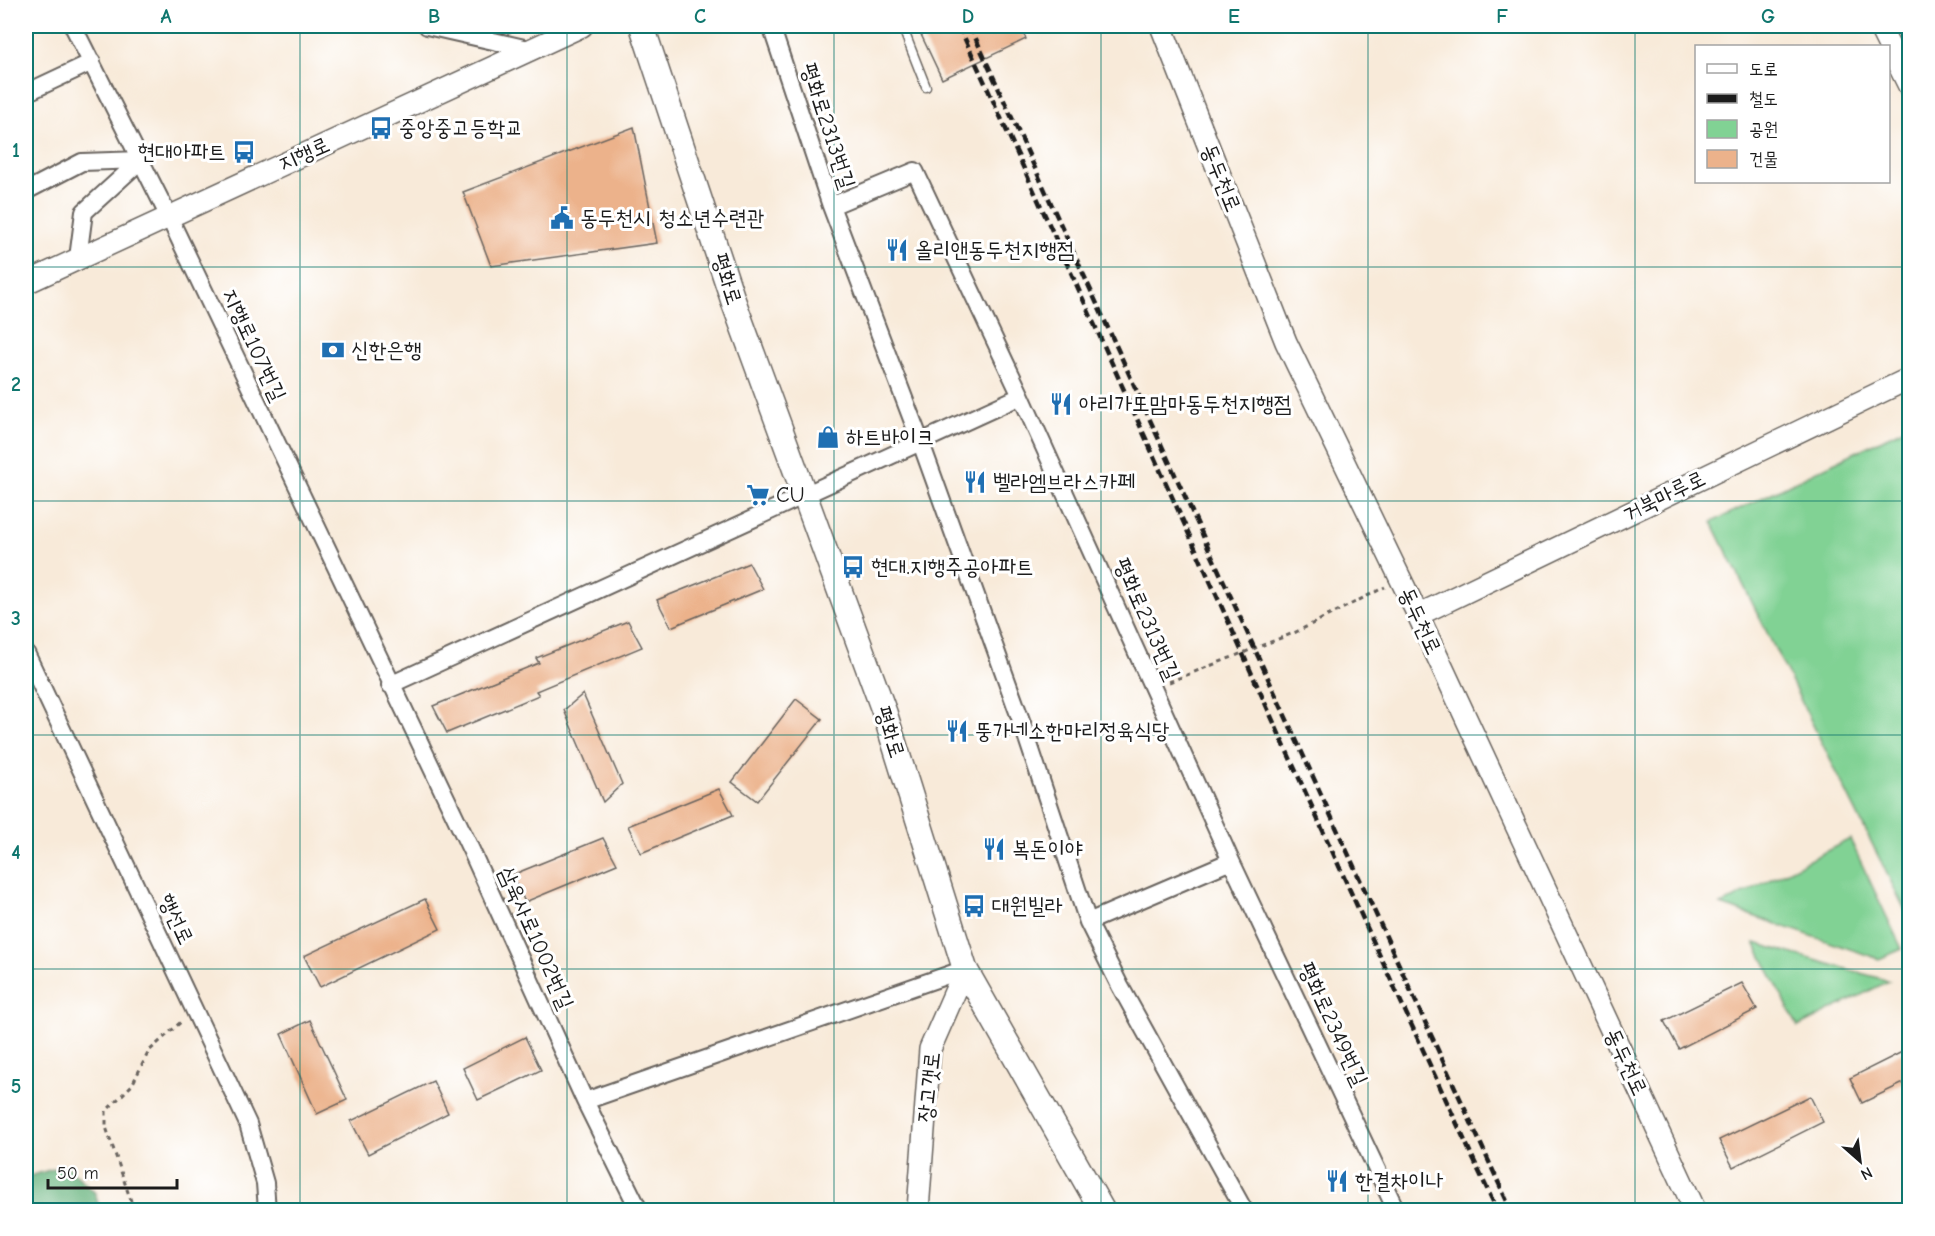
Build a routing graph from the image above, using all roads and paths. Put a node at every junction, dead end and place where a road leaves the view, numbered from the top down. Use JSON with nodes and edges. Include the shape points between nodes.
{"nodes":[{"id":1,"x":73,"y":26,"type":"edge"},
{"id":2,"x":427,"y":26,"type":"edge"},
{"id":3,"x":582,"y":26,"type":"edge"},
{"id":4,"x":642,"y":26,"type":"edge"},
{"id":5,"x":771,"y":26,"type":"edge"},
{"id":6,"x":902,"y":26,"type":"edge"},
{"id":7,"x":1161,"y":26,"type":"edge"},
{"id":8,"x":1879,"y":26,"type":"edge"},
{"id":9,"x":1888,"y":45,"type":"edge"},
{"id":10,"x":1890,"y":48,"type":"edge"},
{"id":11,"x":532,"y":50,"type":"junction"},
{"id":12,"x":92,"y":62,"type":"junction"},
{"id":13,"x":926,"y":87,"type":"dead end"},
{"id":14,"x":1910,"y":88,"type":"edge"},
{"id":15,"x":26,"y":93,"type":"edge"},
{"id":16,"x":141,"y":160,"type":"junction"},
{"id":17,"x":26,"y":191,"type":"edge"},
{"id":18,"x":831,"y":206,"type":"junction"},
{"id":19,"x":168,"y":215,"type":"junction"},
{"id":20,"x":78,"y":258,"type":"junction"},
{"id":21,"x":26,"y":283,"type":"edge"},
{"id":22,"x":1910,"y":378,"type":"edge"},
{"id":23,"x":1021,"y":396,"type":"junction"},
{"id":24,"x":921,"y":443,"type":"junction"},
{"id":25,"x":805,"y":497,"type":"junction"},
{"id":26,"x":1400,"y":579,"type":"junction"},
{"id":27,"x":1418,"y":615,"type":"junction"},
{"id":28,"x":26,"y":653,"type":"edge"},
{"id":29,"x":390,"y":685,"type":"junction"},
{"id":30,"x":1153,"y":688,"type":"junction"},
{"id":31,"x":1231,"y":861,"type":"junction"},
{"id":32,"x":1088,"y":922,"type":"junction"},
{"id":33,"x":965,"y":969,"type":"junction"},
{"id":34,"x":194,"y":1009,"type":"junction"},
{"id":35,"x":585,"y":1101,"type":"junction"},
{"id":36,"x":1392,"y":1209,"type":"edge"},
{"id":37,"x":134,"y":1210,"type":"edge"},
{"id":38,"x":267,"y":1210,"type":"edge"},
{"id":39,"x":639,"y":1210,"type":"edge"},
{"id":40,"x":918,"y":1210,"type":"edge"},
{"id":41,"x":1101,"y":1210,"type":"edge"},
{"id":42,"x":1244,"y":1210,"type":"edge"},
{"id":43,"x":1695,"y":1210,"type":"edge"}],
"edges":[{"from":1,"to":12,"type":"street","name":"지행로107번길"},
{"from":2,"to":11,"type":"street"},
{"from":3,"to":11,"type":"street","name":"지행로"},
{"from":4,"to":25,"type":"main road","name":"평화로","via":[[734,303]]},
{"from":5,"to":18,"type":"street","name":"평화로2313번길"},
{"from":6,"to":13,"type":"lane"},
{"from":7,"to":26,"type":"street","name":"동두천로","via":[[1286,342]]},
{"from":8,"to":9,"type":"street"},
{"from":10,"to":14,"type":"street"},
{"from":11,"to":19,"type":"street","name":"지행로"},
{"from":12,"to":15,"type":"street"},
{"from":12,"to":16,"type":"street","name":"지행로107번길"},
{"from":16,"to":17,"type":"street","via":[[82,162]]},
{"from":16,"to":19,"type":"street","name":"지행로107번길"},
{"from":16,"to":20,"type":"street","via":[[84,212]]},
{"from":18,"to":23,"type":"street","name":"평화로2313번길","via":[[915,171]]},
{"from":18,"to":24,"type":"street","name":"평화로2313번길"},
{"from":19,"to":20,"type":"street","name":"지행로"},
{"from":19,"to":29,"type":"street","name":"지행로107번길"},
{"from":20,"to":21,"type":"street","name":"지행로"},
{"from":22,"to":27,"type":"street","name":"거북마루로"},
{"from":23,"to":24,"type":"street"},
{"from":23,"to":30,"type":"street","name":"평화로2313번길"},
{"from":24,"to":25,"type":"street"},
{"from":24,"to":32,"type":"street","name":"평화로2313번길","via":[[1022,723]]},
{"from":25,"to":29,"type":"street"},
{"from":25,"to":33,"type":"main road","name":"평화로","via":[[885,714]]},
{"from":26,"to":27,"type":"street","name":"동두천로"},
{"from":26,"to":30,"type":"path","via":[[1296,632]]},
{"from":27,"to":43,"type":"street","name":"동두천로"},
{"from":28,"to":34,"type":"street","name":"행선로"},
{"from":29,"to":35,"type":"street","name":"삼육사로1002번길","via":[[471,850]]},
{"from":30,"to":31,"type":"street","name":"평화로2313번길"},
{"from":31,"to":32,"type":"street"},
{"from":31,"to":36,"type":"street","name":"평화로2349번길"},
{"from":32,"to":42,"type":"street"},
{"from":33,"to":35,"type":"street"},
{"from":33,"to":40,"type":"street","name":"장고갯로","via":[[930,1048]]},
{"from":33,"to":41,"type":"main road","name":"평화로"},
{"from":34,"to":37,"type":"path","via":[[149,1051],[132,1085],[106,1111],[106,1127]]},
{"from":34,"to":38,"type":"street","name":"행선로","via":[[248,1124],[265,1183]]},
{"from":35,"to":39,"type":"street","name":"삼육사로1002번길"}]}
